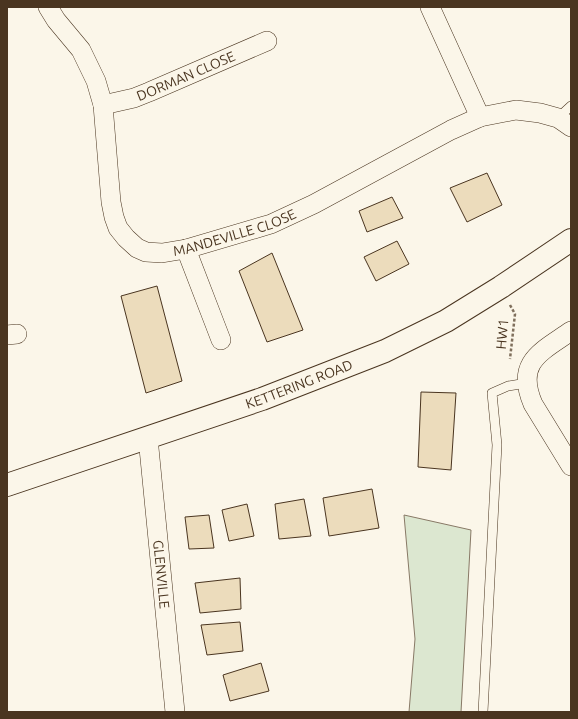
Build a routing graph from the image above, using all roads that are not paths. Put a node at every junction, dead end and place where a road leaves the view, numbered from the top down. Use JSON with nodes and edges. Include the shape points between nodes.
{"nodes":[{"id":1,"x":48,"y":7,"type":"edge"},
{"id":2,"x":430,"y":7,"type":"edge"},
{"id":3,"x":267,"y":41,"type":"dead end"},
{"id":4,"x":103,"y":105,"type":"junction"},
{"id":5,"x":480,"y":117,"type":"junction"},
{"id":6,"x":567,"y":117,"type":"edge"},
{"id":7,"x":571,"y":240,"type":"edge"},
{"id":8,"x":186,"y":249,"type":"junction"},
{"id":9,"x":571,"y":331,"type":"edge"},
{"id":10,"x":221,"y":340,"type":"dead end"},
{"id":11,"x":527,"y":382,"type":"junction"},
{"id":12,"x":148,"y":438,"type":"junction"},
{"id":13,"x":570,"y":464,"type":"edge"},
{"id":14,"x":7,"y":485,"type":"edge"},
{"id":15,"x":175,"y":712,"type":"edge"},
{"id":16,"x":483,"y":712,"type":"edge"}],
"edges":[{"from":1,"to":4,"type":"street","name":"MANDEVILLE CLOSE","via":[[81,50],[96,82]]},
{"from":2,"to":5,"type":"street"},
{"from":3,"to":4,"type":"street","name":"DORMAN CLOSE","via":[[134,98]]},
{"from":4,"to":8,"type":"street","name":"MANDEVILLE CLOSE","via":[[111,202],[118,228],[137,248],[146,252],[162,253]]},
{"from":5,"to":6,"type":"street","name":"MANDEVILLE CLOSE","via":[[516,110]]},
{"from":5,"to":8,"type":"street","name":"MANDEVILLE CLOSE","via":[[271,224]]},
{"from":7,"to":12,"type":"main road","name":"KETTERING ROAD","via":[[446,321],[385,351],[262,399]]},
{"from":8,"to":10,"type":"street"},
{"from":9,"to":11,"type":"street","via":[[534,359]]},
{"from":11,"to":13,"type":"street","via":[[533,404]]},
{"from":11,"to":16,"type":"lane","via":[[492,393],[497,445]]},
{"from":12,"to":14,"type":"main road","name":"KETTERING ROAD"},
{"from":12,"to":15,"type":"street","name":"GLENVILLE"}]}
